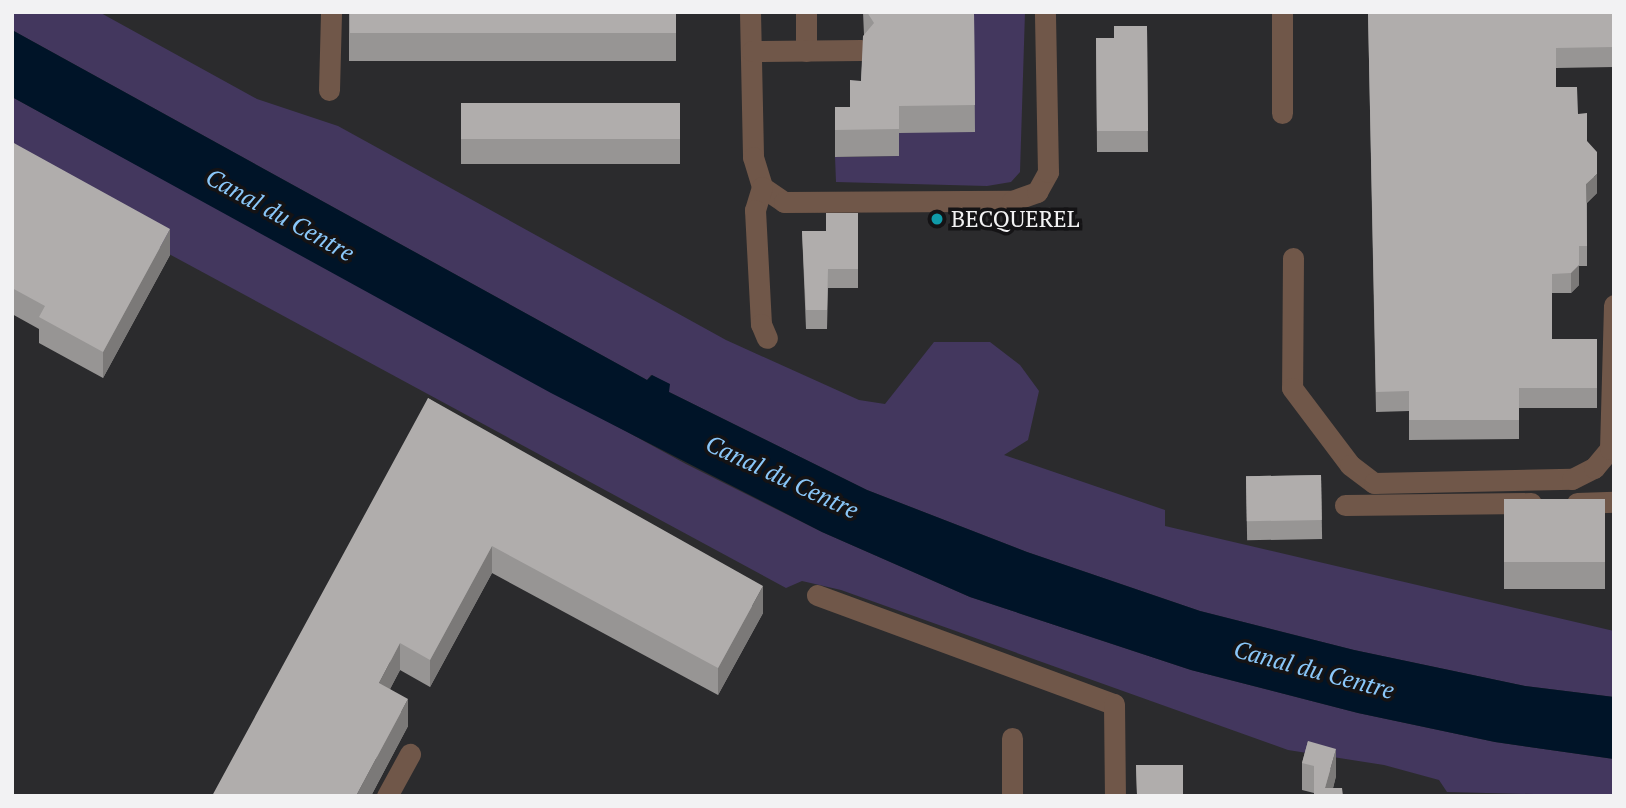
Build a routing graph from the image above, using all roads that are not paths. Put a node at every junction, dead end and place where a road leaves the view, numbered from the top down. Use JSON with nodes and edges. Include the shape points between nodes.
{"nodes":[{"id":1,"x":331,"y":12,"type":"edge"},
{"id":2,"x":750,"y":12,"type":"edge"},
{"id":3,"x":806,"y":12,"type":"edge"},
{"id":4,"x":1045,"y":12,"type":"edge"},
{"id":5,"x":1282,"y":12,"type":"edge"},
{"id":6,"x":861,"y":50,"type":"edge"},
{"id":7,"x":752,"y":51,"type":"junction"},
{"id":8,"x":806,"y":51,"type":"junction"},
{"id":9,"x":328,"y":90,"type":"dead end"},
{"id":10,"x":1282,"y":113,"type":"dead end"},
{"id":11,"x":762,"y":187,"type":"junction"},
{"id":12,"x":1293,"y":258,"type":"dead end"},
{"id":13,"x":1614,"y":305,"type":"edge"},
{"id":14,"x":768,"y":338,"type":"dead end"},
{"id":15,"x":1614,"y":502,"type":"edge"},
{"id":16,"x":1345,"y":505,"type":"dead end"},
{"id":17,"x":817,"y":595,"type":"dead end"},
{"id":18,"x":1012,"y":738,"type":"dead end"},
{"id":19,"x":411,"y":754,"type":"dead end"},
{"id":20,"x":387,"y":796,"type":"edge"},
{"id":21,"x":1012,"y":796,"type":"edge"},
{"id":22,"x":1115,"y":796,"type":"edge"}],
"edges":[{"from":1,"to":9,"type":"street"},
{"from":2,"to":7,"type":"street"},
{"from":3,"to":8,"type":"street"},
{"from":4,"to":11,"type":"street","via":[[1048,172],[1037,192],[1025,199],[784,202]]},
{"from":5,"to":10,"type":"street"},
{"from":6,"to":8,"type":"street"},
{"from":7,"to":8,"type":"street"},
{"from":7,"to":11,"type":"street","via":[[753,157]]},
{"from":11,"to":14,"type":"street","via":[[755,210],[761,324]]},
{"from":12,"to":13,"type":"street","via":[[1292,388],[1350,465],[1374,483],[1572,480],[1594,468],[1610,449]]},
{"from":15,"to":16,"type":"street"},
{"from":17,"to":22,"type":"street","via":[[1114,704]]},
{"from":18,"to":21,"type":"street"},
{"from":19,"to":20,"type":"street"}]}
